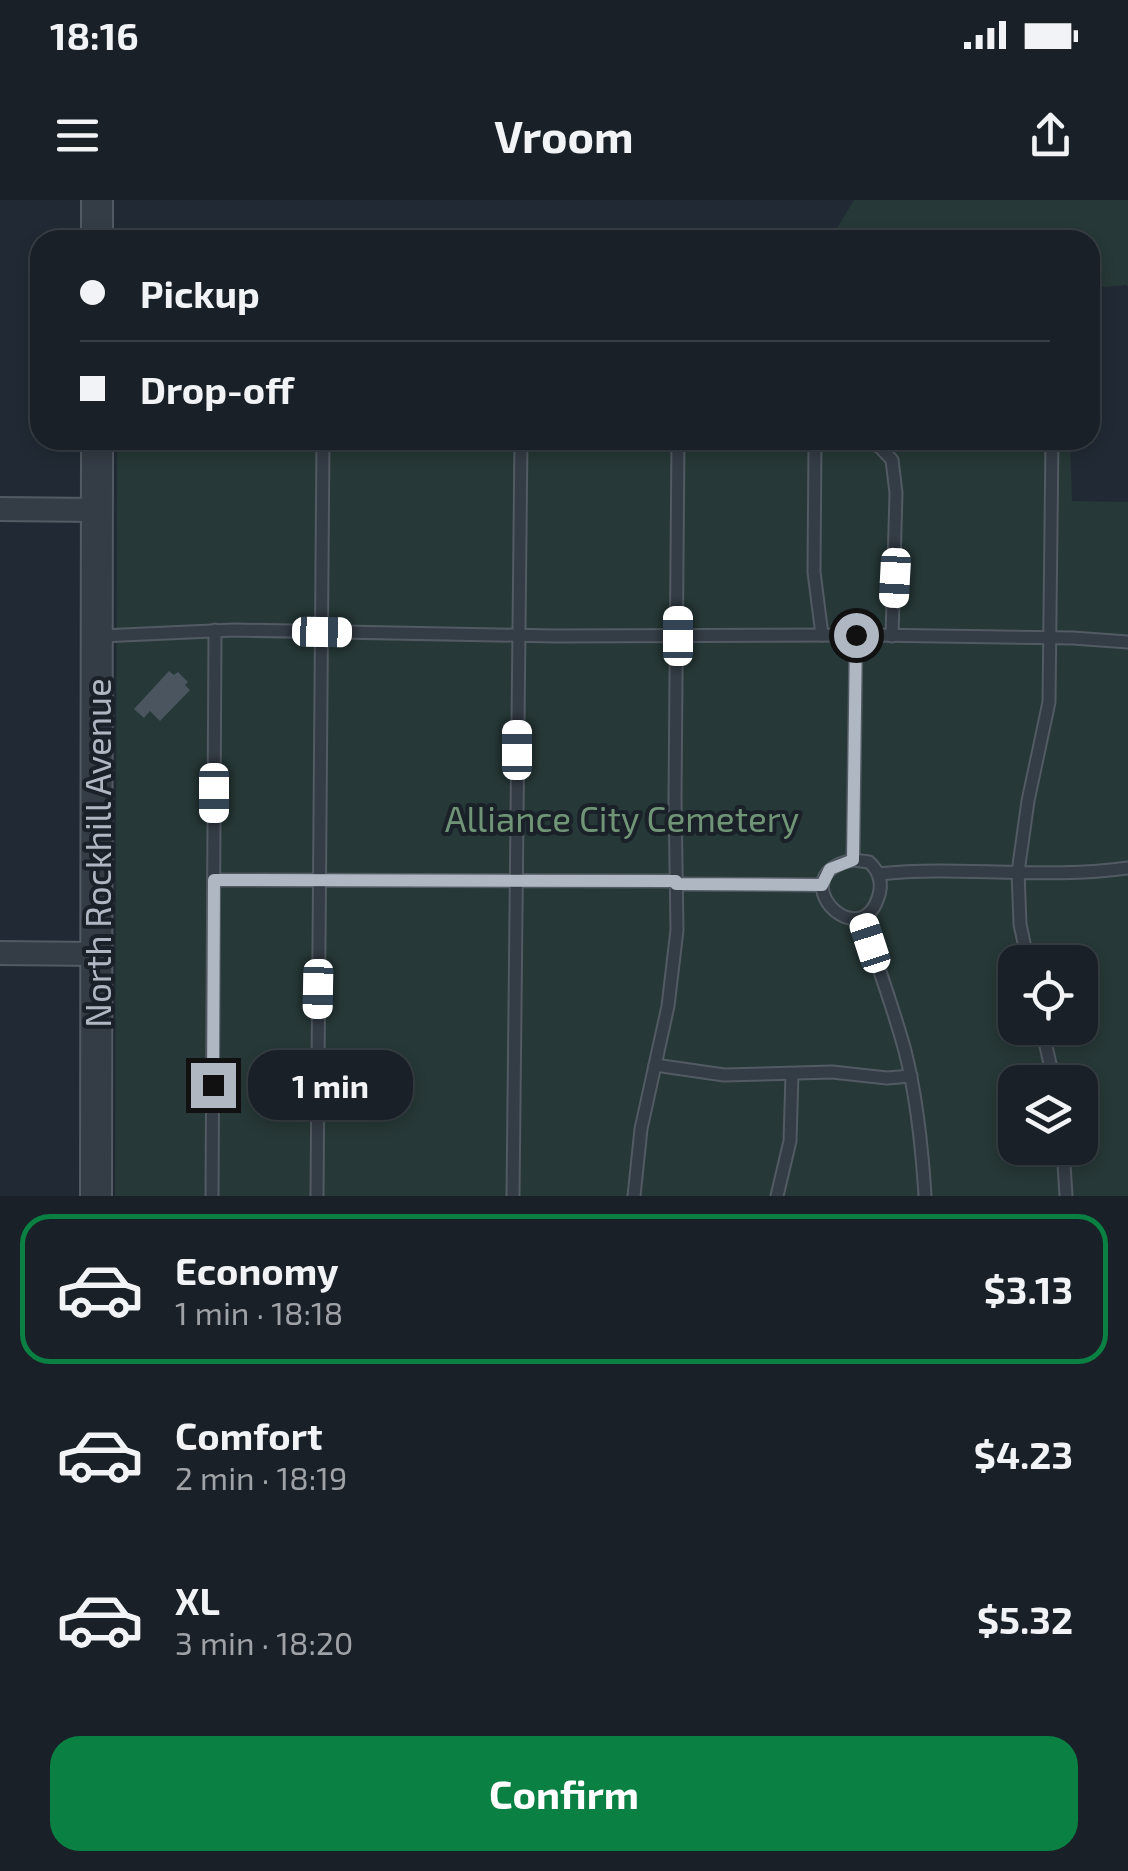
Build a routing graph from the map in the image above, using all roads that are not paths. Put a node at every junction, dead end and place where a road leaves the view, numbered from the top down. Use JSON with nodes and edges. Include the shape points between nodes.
{"nodes":[{"id":1,"x":97,"y":200,"type":"edge"},
{"id":2,"x":97,"y":230,"type":"edge"},
{"id":3,"x":96,"y":450,"type":"edge"},
{"id":4,"x":323,"y":450,"type":"edge"},
{"id":5,"x":521,"y":450,"type":"edge"},
{"id":6,"x":678,"y":450,"type":"edge"},
{"id":7,"x":815,"y":450,"type":"edge"},
{"id":8,"x":884,"y":450,"type":"edge"},
{"id":9,"x":1052,"y":450,"type":"edge"},
{"id":10,"x":0,"y":509,"type":"edge"},
{"id":11,"x":96,"y":510,"type":"junction"},
{"id":12,"x":216,"y":630,"type":"junction"},
{"id":13,"x":322,"y":632,"type":"junction"},
{"id":14,"x":518,"y":635,"type":"junction"},
{"id":15,"x":822,"y":635,"type":"junction"},
{"id":16,"x":856,"y":635,"type":"junction"},
{"id":17,"x":97,"y":636,"type":"junction"},
{"id":18,"x":678,"y":636,"type":"junction"},
{"id":19,"x":892,"y":636,"type":"junction"},
{"id":20,"x":1048,"y":638,"type":"junction"},
{"id":21,"x":1128,"y":642,"type":"edge"},
{"id":22,"x":853,"y":860,"type":"junction"},
{"id":23,"x":1128,"y":868,"type":"edge"},
{"id":24,"x":1018,"y":872,"type":"junction"},
{"id":25,"x":879,"y":874,"type":"junction"},
{"id":26,"x":214,"y":880,"type":"junction"},
{"id":27,"x":320,"y":880,"type":"junction"},
{"id":28,"x":516,"y":881,"type":"junction"},
{"id":29,"x":676,"y":882,"type":"junction"},
{"id":30,"x":822,"y":885,"type":"junction"},
{"id":31,"x":862,"y":918,"type":"junction"},
{"id":32,"x":1025,"y":945,"type":"edge"},
{"id":33,"x":0,"y":954,"type":"edge"},
{"id":34,"x":97,"y":954,"type":"junction"},
{"id":35,"x":655,"y":1065,"type":"junction"},
{"id":36,"x":792,"y":1074,"type":"junction"},
{"id":37,"x":911,"y":1076,"type":"junction"},
{"id":38,"x":1064,"y":1165,"type":"edge"},
{"id":39,"x":96,"y":1196,"type":"edge"},
{"id":40,"x":212,"y":1196,"type":"edge"},
{"id":41,"x":317,"y":1196,"type":"edge"},
{"id":42,"x":513,"y":1196,"type":"edge"},
{"id":43,"x":634,"y":1196,"type":"edge"},
{"id":44,"x":777,"y":1196,"type":"edge"},
{"id":45,"x":925,"y":1196,"type":"edge"},
{"id":46,"x":1066,"y":1196,"type":"edge"}],
"edges":[{"from":1,"to":2,"type":"street"},
{"from":3,"to":11,"type":"street","name":"North Rockhill Avenue"},
{"from":4,"to":13,"type":"lane"},
{"from":5,"to":14,"type":"lane"},
{"from":6,"to":18,"type":"lane"},
{"from":7,"to":15,"type":"lane","via":[[814,572]]},
{"from":8,"to":19,"type":"lane","via":[[892,460],[896,493]]},
{"from":9,"to":20,"type":"lane"},
{"from":10,"to":11,"type":"street"},
{"from":11,"to":17,"type":"street","name":"North Rockhill Avenue"},
{"from":12,"to":13,"type":"lane"},
{"from":12,"to":17,"type":"lane"},
{"from":12,"to":26,"type":"lane"},
{"from":13,"to":14,"type":"lane"},
{"from":13,"to":27,"type":"lane"},
{"from":14,"to":18,"type":"lane"},
{"from":14,"to":28,"type":"lane"},
{"from":15,"to":16,"type":"lane"},
{"from":15,"to":18,"type":"lane"},
{"from":16,"to":19,"type":"lane"},
{"from":16,"to":22,"type":"lane"},
{"from":17,"to":34,"type":"street","name":"North Rockhill Avenue"},
{"from":18,"to":29,"type":"lane"},
{"from":19,"to":20,"type":"lane"},
{"from":20,"to":21,"type":"lane"},
{"from":20,"to":24,"type":"lane","via":[[1048,713]]},
{"from":22,"to":25,"type":"lane","via":[[870,862]]},
{"from":22,"to":30,"type":"lane","via":[[830,869]]},
{"from":23,"to":24,"type":"lane"},
{"from":24,"to":25,"type":"lane"},
{"from":24,"to":32,"type":"lane"},
{"from":25,"to":31,"type":"lane","via":[[879,896]]},
{"from":26,"to":27,"type":"lane"},
{"from":26,"to":40,"type":"lane"},
{"from":27,"to":28,"type":"lane"},
{"from":27,"to":41,"type":"lane"},
{"from":28,"to":29,"type":"lane"},
{"from":28,"to":42,"type":"lane"},
{"from":29,"to":30,"type":"lane"},
{"from":29,"to":35,"type":"lane","via":[[672,977]]},
{"from":30,"to":31,"type":"lane","via":[[837,912]]},
{"from":31,"to":37,"type":"lane"},
{"from":33,"to":34,"type":"street"},
{"from":34,"to":39,"type":"street","name":"North Rockhill Avenue"},
{"from":35,"to":36,"type":"lane","via":[[709,1074]]},
{"from":35,"to":43,"type":"lane"},
{"from":36,"to":37,"type":"lane"},
{"from":36,"to":44,"type":"lane","via":[[790,1141]]},
{"from":37,"to":45,"type":"lane"},
{"from":38,"to":46,"type":"lane"}]}
